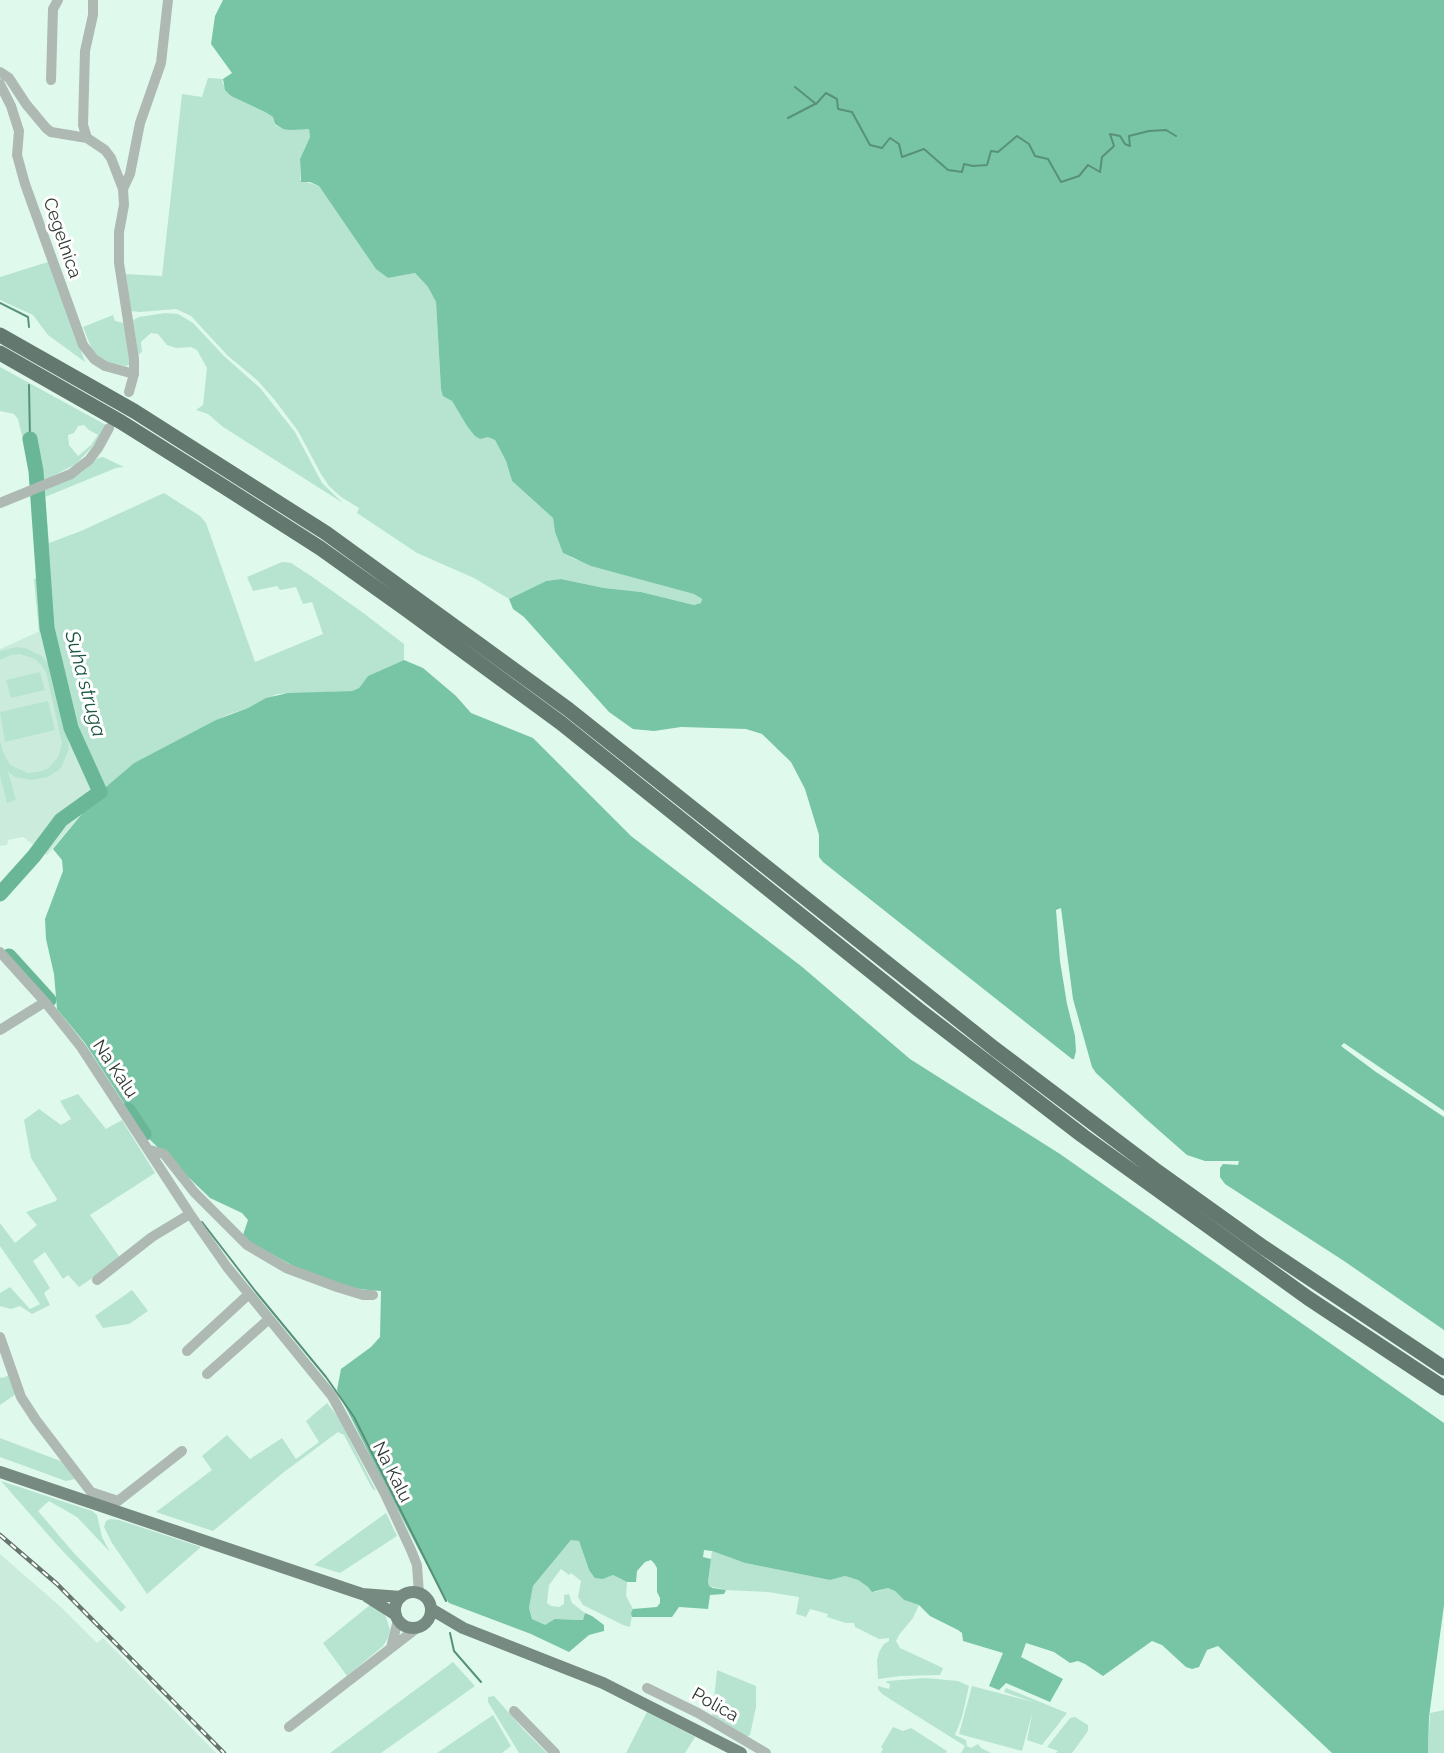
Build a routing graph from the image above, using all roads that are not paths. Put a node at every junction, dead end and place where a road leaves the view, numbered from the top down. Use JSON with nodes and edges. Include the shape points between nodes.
{"nodes":[{"id":1,"x":58,"y":0,"type":"edge"},
{"id":2,"x":93,"y":0,"type":"edge"},
{"id":3,"x":168,"y":0,"type":"edge"},
{"id":4,"x":0,"y":72,"type":"edge"},
{"id":5,"x":51,"y":80,"type":"dead end"},
{"id":6,"x":0,"y":84,"type":"edge"},
{"id":7,"x":87,"y":138,"type":"junction"},
{"id":8,"x":123,"y":189,"type":"junction"},
{"id":9,"x":0,"y":335,"type":"edge"},
{"id":10,"x":0,"y":353,"type":"edge"},
{"id":11,"x":134,"y":374,"type":"junction"},
{"id":12,"x":129,"y":392,"type":"dead end"},
{"id":13,"x":109,"y":428,"type":"dead end"},
{"id":14,"x":0,"y":503,"type":"edge"},
{"id":15,"x":0,"y":952,"type":"edge"},
{"id":16,"x":24,"y":978,"type":"junction"},
{"id":17,"x":45,"y":1002,"type":"junction"},
{"id":18,"x":29,"y":1011,"type":"junction"},
{"id":19,"x":0,"y":1030,"type":"edge"},
{"id":20,"x":150,"y":1150,"type":"junction"},
{"id":21,"x":190,"y":1214,"type":"junction"},
{"id":22,"x":97,"y":1280,"type":"dead end"},
{"id":23,"x":249,"y":1294,"type":"junction"},
{"id":24,"x":373,"y":1295,"type":"dead end"},
{"id":25,"x":269,"y":1319,"type":"junction"},
{"id":26,"x":1,"y":1341,"type":"edge"},
{"id":27,"x":187,"y":1351,"type":"dead end"},
{"id":28,"x":1444,"y":1368,"type":"edge"},
{"id":29,"x":207,"y":1374,"type":"dead end"},
{"id":30,"x":1427,"y":1377,"type":"junction"},
{"id":31,"x":1444,"y":1388,"type":"edge"},
{"id":32,"x":1444,"y":1397,"type":"edge"},
{"id":33,"x":182,"y":1451,"type":"dead end"},
{"id":34,"x":0,"y":1473,"type":"edge"},
{"id":35,"x":92,"y":1498,"type":"junction"},
{"id":36,"x":363,"y":1594,"type":"junction"},
{"id":37,"x":420,"y":1594,"type":"junction"},
{"id":38,"x":401,"y":1597,"type":"junction"},
{"id":39,"x":431,"y":1609,"type":"junction"},
{"id":40,"x":397,"y":1618,"type":"junction"},
{"id":41,"x":422,"y":1625,"type":"junction"},
{"id":42,"x":462,"y":1628,"type":"junction"},
{"id":43,"x":391,"y":1648,"type":"junction"},
{"id":44,"x":647,"y":1688,"type":"dead end"},
{"id":45,"x":514,"y":1710,"type":"dead end"},
{"id":46,"x":289,"y":1727,"type":"dead end"},
{"id":47,"x":729,"y":1750,"type":"edge"},
{"id":48,"x":555,"y":1753,"type":"edge"},
{"id":49,"x":741,"y":1753,"type":"edge"},
{"id":50,"x":766,"y":1753,"type":"edge"}],
"edges":[{"from":1,"to":5,"type":"street","via":[[53,9]]},
{"from":2,"to":7,"type":"street","via":[[85,51],[83,125]]},
{"from":3,"to":8,"type":"street","via":[[161,63]]},
{"from":4,"to":7,"type":"street","via":[[51,132]]},
{"from":6,"to":11,"type":"street","name":"Cegelnica","via":[[19,131],[16,155],[25,184],[83,345],[105,366]]},
{"from":7,"to":8,"type":"street","via":[[111,158]]},
{"from":8,"to":11,"type":"street","via":[[119,263]]},
{"from":9,"to":28,"type":"highway","via":[[134,411],[326,533],[568,709],[995,1049],[1146,1163]]},
{"from":10,"to":30,"type":"highway","via":[[122,422],[320,548],[407,610],[561,723],[1083,1136],[1290,1285]]},
{"from":11,"to":12,"type":"street"},
{"from":13,"to":14,"type":"street","via":[[89,460],[71,474]]},
{"from":15,"to":16,"type":"street","name":"Na Kalu"},
{"from":16,"to":17,"type":"street","name":"Na Kalu"},
{"from":16,"to":18,"type":"street","via":[[31,990]]},
{"from":17,"to":18,"type":"street"},
{"from":17,"to":20,"type":"street","name":"Na Kalu","via":[[81,1047]]},
{"from":18,"to":19,"type":"street"},
{"from":20,"to":21,"type":"street","name":"Na Kalu"},
{"from":20,"to":24,"type":"street","via":[[164,1154],[194,1192],[247,1245],[286,1268],[337,1287]]},
{"from":21,"to":22,"type":"street","via":[[152,1237]]},
{"from":21,"to":23,"type":"street","name":"Na Kalu"},
{"from":23,"to":25,"type":"street","name":"Na Kalu"},
{"from":23,"to":27,"type":"street"},
{"from":25,"to":29,"type":"street"},
{"from":25,"to":37,"type":"street","name":"Na Kalu","via":[[326,1387],[348,1424],[411,1550]]},
{"from":26,"to":35,"type":"street","via":[[21,1397]]},
{"from":30,"to":31,"type":"highway"},
{"from":30,"to":32,"type":"highway"},
{"from":33,"to":35,"type":"street","via":[[118,1501]]},
{"from":34,"to":35,"type":"main road"},
{"from":35,"to":36,"type":"main road"},
{"from":36,"to":38,"type":"main road"},
{"from":36,"to":40,"type":"main road"},
{"from":37,"to":38,"type":"main road"},
{"from":37,"to":39,"type":"main road"},
{"from":38,"to":40,"type":"main road","via":[[396,1605]]},
{"from":39,"to":41,"type":"main road"},
{"from":39,"to":42,"type":"main road"},
{"from":40,"to":41,"type":"main road","via":[[405,1626]]},
{"from":40,"to":43,"type":"street"},
{"from":41,"to":42,"type":"main road"},
{"from":41,"to":43,"type":"street"},
{"from":42,"to":47,"type":"main road","via":[[603,1683]]},
{"from":43,"to":46,"type":"street"},
{"from":44,"to":50,"type":"street","name":"Polica"},
{"from":45,"to":48,"type":"street"},
{"from":47,"to":49,"type":"main road"}]}
